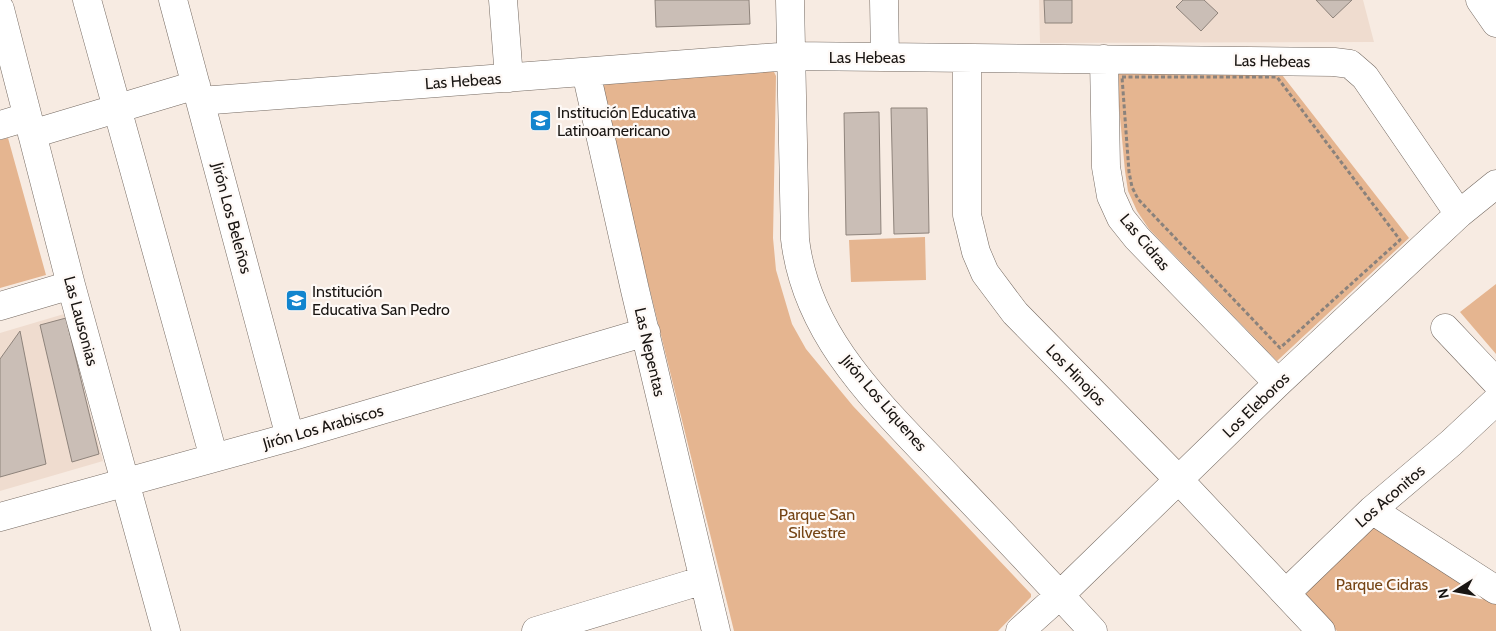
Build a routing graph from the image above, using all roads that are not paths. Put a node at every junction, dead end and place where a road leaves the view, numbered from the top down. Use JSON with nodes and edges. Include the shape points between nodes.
{"nodes":[{"id":1,"x":87,"y":0,"type":"edge"},
{"id":2,"x":173,"y":0,"type":"edge"},
{"id":3,"x":503,"y":0,"type":"edge"},
{"id":4,"x":790,"y":0,"type":"edge"},
{"id":5,"x":884,"y":0,"type":"edge"},
{"id":6,"x":1480,"y":0,"type":"edge"},
{"id":7,"x":0,"y":9,"type":"edge"},
{"id":8,"x":1496,"y":23,"type":"edge"},
{"id":9,"x":792,"y":56,"type":"junction"},
{"id":10,"x":885,"y":56,"type":"junction"},
{"id":11,"x":967,"y":58,"type":"junction"},
{"id":12,"x":1113,"y":68,"type":"junction"},
{"id":13,"x":586,"y":72,"type":"junction"},
{"id":14,"x":509,"y":78,"type":"junction"},
{"id":15,"x":198,"y":93,"type":"junction"},
{"id":16,"x":117,"y":109,"type":"junction"},
{"id":17,"x":0,"y":125,"type":"edge"},
{"id":18,"x":29,"y":125,"type":"junction"},
{"id":19,"x":1496,"y":184,"type":"edge"},
{"id":20,"x":1460,"y":214,"type":"junction"},
{"id":21,"x":70,"y":285,"type":"junction"},
{"id":22,"x":0,"y":306,"type":"edge"},
{"id":23,"x":1445,"y":328,"type":"dead end"},
{"id":24,"x":646,"y":332,"type":"junction"},
{"id":25,"x":1496,"y":382,"type":"edge"},
{"id":26,"x":1278,"y":383,"type":"junction"},
{"id":27,"x":1496,"y":401,"type":"edge"},
{"id":28,"x":290,"y":436,"type":"junction"},
{"id":29,"x":214,"y":458,"type":"junction"},
{"id":30,"x":1179,"y":480,"type":"junction"},
{"id":31,"x":125,"y":483,"type":"junction"},
{"id":32,"x":1372,"y":510,"type":"junction"},
{"id":33,"x":0,"y":517,"type":"edge"},
{"id":34,"x":704,"y":580,"type":"junction"},
{"id":35,"x":1496,"y":590,"type":"edge"},
{"id":36,"x":1286,"y":593,"type":"junction"},
{"id":37,"x":1060,"y":595,"type":"junction"},
{"id":38,"x":166,"y":631,"type":"edge"},
{"id":39,"x":536,"y":631,"type":"edge"},
{"id":40,"x":716,"y":631,"type":"edge"},
{"id":41,"x":1020,"y":631,"type":"edge"},
{"id":42,"x":1093,"y":631,"type":"edge"},
{"id":43,"x":1321,"y":631,"type":"edge"}],
"edges":[{"from":1,"to":16,"type":"street"},
{"from":2,"to":15,"type":"street","name":"Jirón Los Beleños"},
{"from":3,"to":14,"type":"street"},
{"from":4,"to":9,"type":"street","name":"Jirón Los Líquenes"},
{"from":5,"to":10,"type":"street"},
{"from":6,"to":8,"type":"street"},
{"from":7,"to":18,"type":"street","name":"Las Lausonias"},
{"from":9,"to":10,"type":"street","name":"Las Hebeas"},
{"from":9,"to":13,"type":"street","name":"Las Hebeas"},
{"from":9,"to":37,"type":"street","name":"Jirón Los Líquenes","via":[[795,239],[801,271],[815,312],[827,335],[871,394]]},
{"from":10,"to":11,"type":"street","name":"Las Hebeas"},
{"from":11,"to":12,"type":"street","name":"Las Hebeas"},
{"from":11,"to":30,"type":"street","name":"Los Hinojos","via":[[967,215],[985,273],[1015,313]]},
{"from":12,"to":20,"type":"street","name":"Las Hebeas","via":[[1310,61],[1350,64],[1365,77]]},
{"from":12,"to":26,"type":"street","name":"Las Cidras","via":[[1106,167],[1111,196],[1122,218]]},
{"from":13,"to":14,"type":"street","name":"Las Hebeas"},
{"from":13,"to":24,"type":"street","name":"Las Nepentas"},
{"from":14,"to":15,"type":"street","name":"Las Hebeas"},
{"from":15,"to":16,"type":"street","name":"Las Hebeas"},
{"from":15,"to":28,"type":"street","name":"Jirón Los Beleños"},
{"from":16,"to":18,"type":"street","name":"Las Hebeas"},
{"from":16,"to":29,"type":"street"},
{"from":17,"to":18,"type":"street"},
{"from":18,"to":21,"type":"street","name":"Las Lausonias"},
{"from":19,"to":20,"type":"street","name":"Los Eleboros"},
{"from":20,"to":26,"type":"street","name":"Los Eleboros"},
{"from":21,"to":22,"type":"street"},
{"from":21,"to":31,"type":"street","name":"Las Lausonias"},
{"from":23,"to":25,"type":"street"},
{"from":24,"to":28,"type":"street","name":"Jirón Los Arabiscos"},
{"from":24,"to":34,"type":"street","name":"Las Nepentas"},
{"from":26,"to":30,"type":"street","name":"Los Eleboros"},
{"from":27,"to":32,"type":"street","name":"Los Aconitos"},
{"from":28,"to":29,"type":"street","name":"Jirón Los Arabiscos"},
{"from":29,"to":31,"type":"street","name":"Jirón Los Arabiscos"},
{"from":30,"to":36,"type":"street","name":"Los Hinojos"},
{"from":30,"to":37,"type":"street","name":"Los Eleboros"},
{"from":31,"to":33,"type":"street","name":"Jirón Los Arabiscos"},
{"from":31,"to":38,"type":"street","name":"Las Lausonias"},
{"from":32,"to":35,"type":"street"},
{"from":32,"to":36,"type":"street","name":"Los Aconitos"},
{"from":34,"to":39,"type":"street"},
{"from":34,"to":40,"type":"street","name":"Las Nepentas"},
{"from":36,"to":43,"type":"street","name":"Los Hinojos"},
{"from":37,"to":41,"type":"street","name":"Los Eleboros"},
{"from":37,"to":42,"type":"street","name":"Jirón Los Líquenes"}]}
